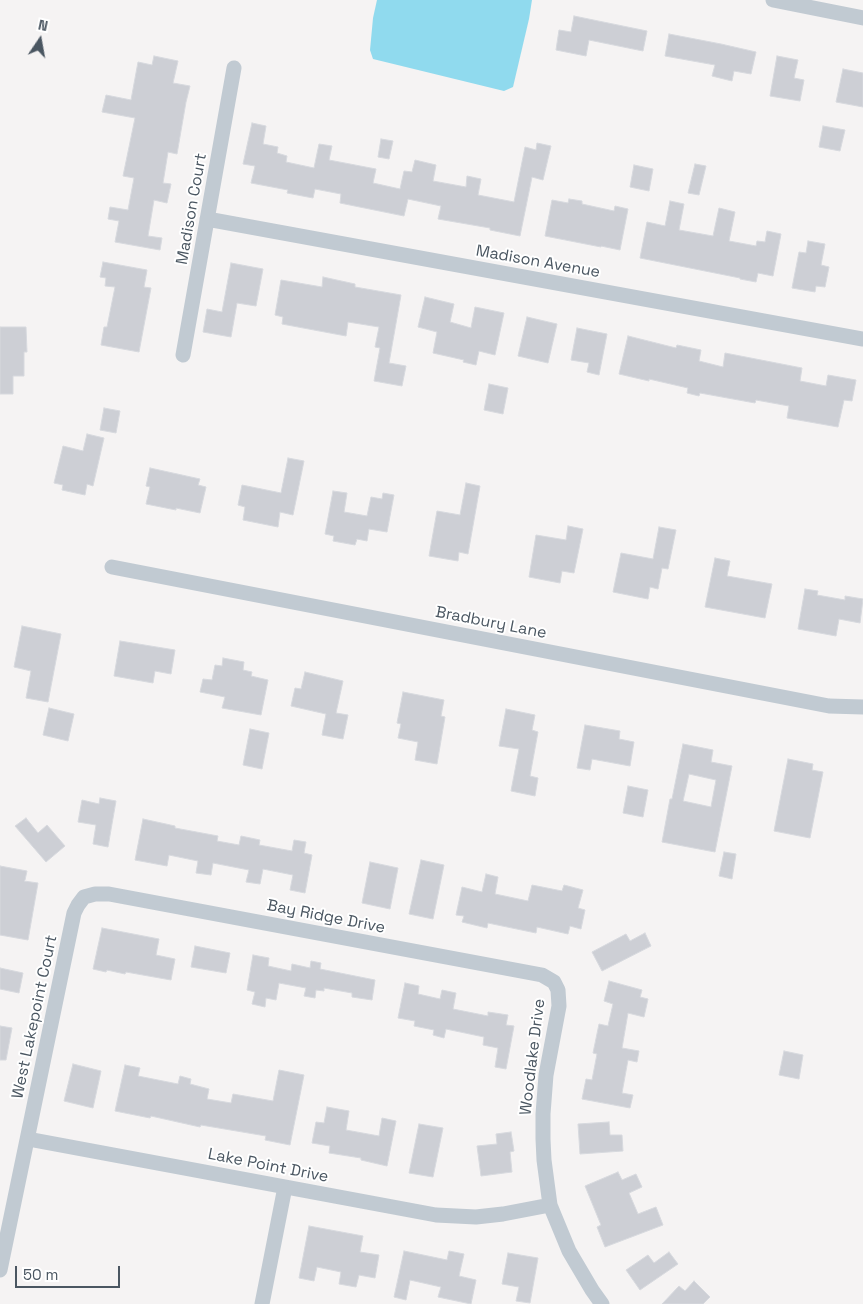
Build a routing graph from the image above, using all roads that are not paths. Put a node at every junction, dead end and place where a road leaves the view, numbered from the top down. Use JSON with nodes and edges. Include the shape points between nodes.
{"nodes":[{"id":1,"x":773,"y":0,"type":"edge"},
{"id":2,"x":863,"y":18,"type":"edge"},
{"id":3,"x":234,"y":68,"type":"dead end"},
{"id":4,"x":208,"y":219,"type":"junction"},
{"id":5,"x":863,"y":339,"type":"edge"},
{"id":6,"x":184,"y":355,"type":"dead end"},
{"id":7,"x":112,"y":567,"type":"dead end"},
{"id":8,"x":863,"y":707,"type":"edge"},
{"id":9,"x":89,"y":895,"type":"joint"},
{"id":10,"x":554,"y":982,"type":"joint"},
{"id":11,"x":28,"y":1139,"type":"junction"},
{"id":12,"x":285,"y":1188,"type":"junction"},
{"id":13,"x":550,"y":1205,"type":"junction"},
{"id":14,"x":0,"y":1270,"type":"edge"},
{"id":15,"x":262,"y":1304,"type":"edge"},
{"id":16,"x":602,"y":1304,"type":"edge"}],
"edges":[{"from":1,"to":2,"type":"street"},
{"from":3,"to":4,"type":"street","name":"Madison Court"},
{"from":4,"to":5,"type":"street","name":"Madison Avenue"},
{"from":4,"to":6,"type":"street","name":"Madison Court"},
{"from":7,"to":8,"type":"street","name":"Bradbury Lane","via":[[829,706]]},
{"from":9,"to":10,"type":"street","name":"Bay Ridge Drive","via":[[109,894],[144,900],[542,976]]},
{"from":9,"to":11,"type":"street","name":"West Lakepoint Court","via":[[84,897],[74,913]]},
{"from":10,"to":13,"type":"street","name":"Woodlake Drive","via":[[559,1006],[546,1075],[542,1139]]},
{"from":11,"to":12,"type":"street","name":"Lake Point Drive"},
{"from":11,"to":14,"type":"street","name":"West Lakepoint Court"},
{"from":12,"to":13,"type":"street","name":"Lake Point Drive","via":[[436,1215],[476,1217]]},
{"from":12,"to":15,"type":"street"},
{"from":13,"to":16,"type":"street","name":"Woodlake Drive","via":[[569,1251]]}]}
